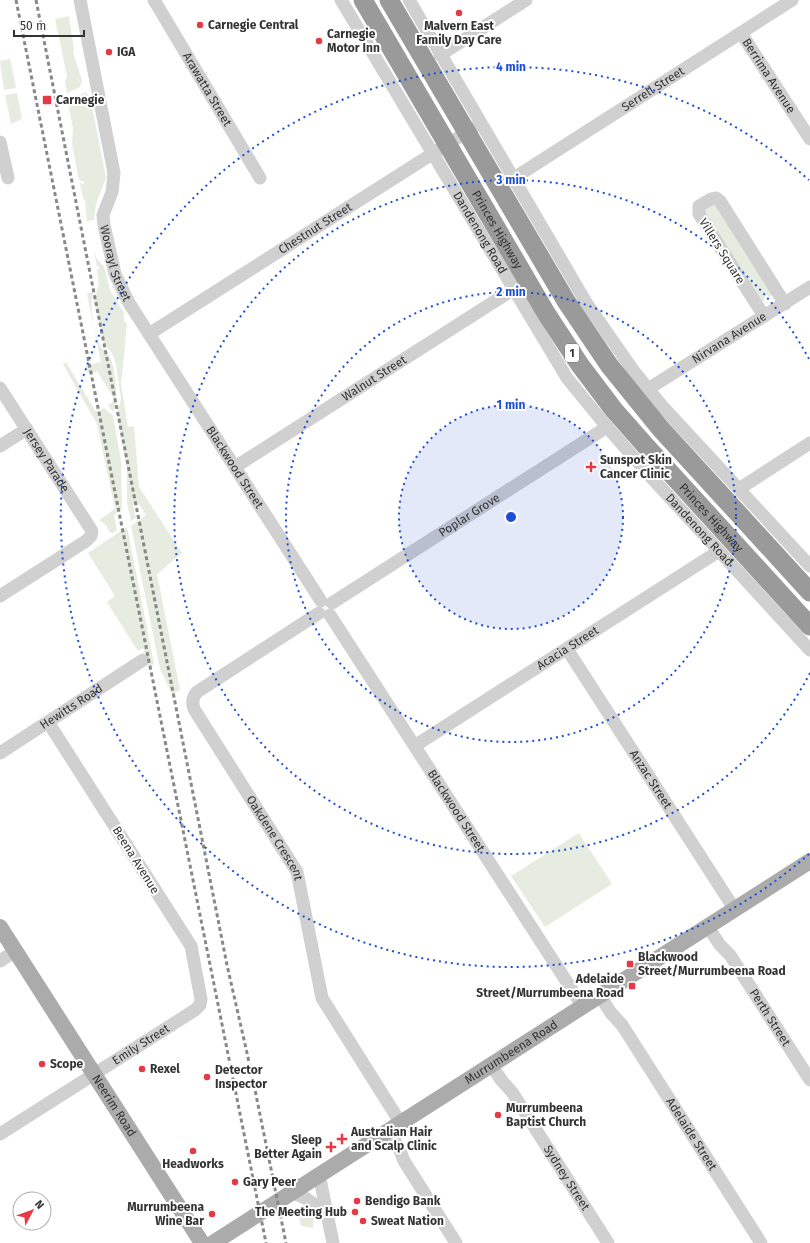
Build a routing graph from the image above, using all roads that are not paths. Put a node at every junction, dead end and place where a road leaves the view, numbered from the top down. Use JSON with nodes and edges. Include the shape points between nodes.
{"nodes":[{"id":1,"x":80,"y":0,"type":"edge"},
{"id":2,"x":154,"y":0,"type":"edge"},
{"id":3,"x":341,"y":0,"type":"edge"},
{"id":4,"x":363,"y":0,"type":"edge"},
{"id":5,"x":389,"y":0,"type":"edge"},
{"id":6,"x":409,"y":0,"type":"edge"},
{"id":7,"x":526,"y":0,"type":"edge"},
{"id":8,"x":792,"y":0,"type":"edge"},
{"id":9,"x":741,"y":33,"type":"junction"},
{"id":10,"x":440,"y":54,"type":"junction"},
{"id":11,"x":474,"y":127,"type":"junction"},
{"id":12,"x":810,"y":139,"type":"edge"},
{"id":13,"x":0,"y":142,"type":"edge"},
{"id":14,"x":440,"y":148,"type":"junction"},
{"id":15,"x":8,"y":178,"type":"dead end"},
{"id":16,"x":260,"y":178,"type":"dead end"},
{"id":17,"x":514,"y":178,"type":"junction"},
{"id":18,"x":810,"y":287,"type":"edge"},
{"id":19,"x":514,"y":289,"type":"junction"},
{"id":20,"x":785,"y":304,"type":"junction"},
{"id":21,"x":764,"y":316,"type":"junction"},
{"id":22,"x":149,"y":334,"type":"junction"},
{"id":23,"x":0,"y":388,"type":"edge"},
{"id":24,"x":648,"y":389,"type":"junction"},
{"id":25,"x":607,"y":427,"type":"junction"},
{"id":26,"x":27,"y":429,"type":"junction"},
{"id":27,"x":810,"y":443,"type":"edge"},
{"id":28,"x":0,"y":446,"type":"edge"},
{"id":29,"x":681,"y":451,"type":"junction"},
{"id":30,"x":663,"y":466,"type":"junction"},
{"id":31,"x":235,"y":467,"type":"junction"},
{"id":32,"x":739,"y":488,"type":"junction"},
{"id":33,"x":719,"y":552,"type":"junction"},
{"id":34,"x":810,"y":566,"type":"edge"},
{"id":35,"x":810,"y":592,"type":"edge"},
{"id":36,"x":0,"y":596,"type":"edge"},
{"id":37,"x":326,"y":608,"type":"junction"},
{"id":38,"x":810,"y":626,"type":"edge"},
{"id":39,"x":567,"y":649,"type":"junction"},
{"id":40,"x":810,"y":650,"type":"edge"},
{"id":41,"x":143,"y":660,"type":"dead end"},
{"id":42,"x":48,"y":722,"type":"junction"},
{"id":43,"x":416,"y":745,"type":"junction"},
{"id":44,"x":0,"y":753,"type":"edge"},
{"id":45,"x":810,"y":861,"type":"edge"},
{"id":46,"x":735,"y":910,"type":"junction"},
{"id":47,"x":711,"y":925,"type":"junction"},
{"id":48,"x":0,"y":927,"type":"edge"},
{"id":49,"x":15,"y":951,"type":"junction"},
{"id":50,"x":0,"y":961,"type":"edge"},
{"id":51,"x":603,"y":994,"type":"junction"},
{"id":52,"x":200,"y":1005,"type":"joint"},
{"id":53,"x":583,"y":1007,"type":"junction"},
{"id":54,"x":494,"y":1063,"type":"junction"},
{"id":55,"x":93,"y":1074,"type":"junction"},
{"id":56,"x":810,"y":1080,"type":"edge"},
{"id":57,"x":390,"y":1129,"type":"junction"},
{"id":58,"x":0,"y":1134,"type":"edge"},
{"id":59,"x":319,"y":1174,"type":"junction"},
{"id":60,"x":291,"y":1192,"type":"junction"},
{"id":61,"x":328,"y":1213,"type":"junction"},
{"id":62,"x":202,"y":1243,"type":"edge"},
{"id":63,"x":213,"y":1243,"type":"edge"},
{"id":64,"x":334,"y":1243,"type":"edge"},
{"id":65,"x":456,"y":1243,"type":"edge"},
{"id":66,"x":608,"y":1243,"type":"edge"},
{"id":67,"x":761,"y":1243,"type":"edge"}],
"edges":[{"from":1,"to":22,"type":"street","name":"Woorayl Street","via":[[114,173],[112,192],[103,215],[107,245],[121,290]]},
{"from":2,"to":16,"type":"street","name":"Arawatta Street"},
{"from":3,"to":14,"type":"street","name":"Dandenong Road"},
{"from":4,"to":14,"type":"highway","name":"Princes Highway","number":"1"},
{"from":5,"to":11,"type":"highway","name":"Princes Highway","number":"1"},
{"from":6,"to":10,"type":"street"},
{"from":7,"to":10,"type":"street"},
{"from":8,"to":9,"type":"street","name":"Serrell Street"},
{"from":9,"to":12,"type":"street","name":"Berrima Avenue"},
{"from":9,"to":17,"type":"street","name":"Serrell Street"},
{"from":10,"to":11,"type":"street"},
{"from":11,"to":14,"type":"street","name":"Chestnut Street"},
{"from":11,"to":17,"type":"street"},
{"from":11,"to":29,"type":"highway","name":"Princes Highway","number":"1","via":[[585,331],[633,397]]},
{"from":13,"to":15,"type":"street"},
{"from":14,"to":19,"type":"street","name":"Dandenong Road"},
{"from":14,"to":22,"type":"street","name":"Chestnut Street"},
{"from":14,"to":30,"type":"highway","name":"Princes Highway","number":"1","via":[[571,352],[614,410]]},
{"from":17,"to":24,"type":"street","via":[[587,304]]},
{"from":18,"to":20,"type":"street","name":"Nirvana Avenue"},
{"from":19,"to":25,"type":"street","name":"Dandenong Road","via":[[567,378]]},
{"from":19,"to":31,"type":"street","name":"Walnut Street"},
{"from":20,"to":21,"type":"street","name":"Nirvana Avenue"},
{"from":20,"to":21,"type":"street","name":"Villers Square","via":[[720,201],[716,198],[711,199],[699,206],[699,214]]},
{"from":21,"to":24,"type":"street","name":"Nirvana Avenue"},
{"from":22,"to":31,"type":"street","name":"Blackwood Street"},
{"from":23,"to":26,"type":"street","name":"Jersey Parade"},
{"from":24,"to":32,"type":"street"},
{"from":25,"to":33,"type":"street","name":"Dandenong Road"},
{"from":25,"to":37,"type":"street","name":"Poplar Grove"},
{"from":26,"to":28,"type":"street"},
{"from":26,"to":36,"type":"street","name":"Jersey Parade","via":[[90,525],[92,534],[86,541]]},
{"from":27,"to":32,"type":"street"},
{"from":29,"to":30,"type":"highway"},
{"from":29,"to":35,"type":"highway","name":"Princes Highway","number":"1"},
{"from":30,"to":38,"type":"highway","name":"Princes Highway","number":"1"},
{"from":31,"to":37,"type":"street","name":"Blackwood Street"},
{"from":32,"to":34,"type":"street"},
{"from":33,"to":39,"type":"street","name":"Acacia Street"},
{"from":33,"to":40,"type":"street","name":"Dandenong Road"},
{"from":37,"to":43,"type":"street","name":"Blackwood Street"},
{"from":37,"to":57,"type":"street","name":"Oakdene Crescent","via":[[197,692],[192,703],[297,872],[322,998]]},
{"from":39,"to":43,"type":"street","name":"Acacia Street"},
{"from":39,"to":46,"type":"street","name":"Anzac Street"},
{"from":41,"to":42,"type":"street","name":"Hewitts Road"},
{"from":42,"to":44,"type":"street","name":"Hewitts Road"},
{"from":42,"to":52,"type":"street","name":"Beena Avenue","via":[[191,946],[202,999]]},
{"from":43,"to":53,"type":"street","name":"Blackwood Street"},
{"from":45,"to":46,"type":"main road","name":"Murrumbeena Road"},
{"from":46,"to":47,"type":"main road","name":"Murrumbeena Road"},
{"from":47,"to":51,"type":"main road","name":"Murrumbeena Road"},
{"from":47,"to":56,"type":"street","name":"Perth Street","via":[[720,945],[730,955]]},
{"from":48,"to":49,"type":"main road","name":"Neerim Road"},
{"from":49,"to":50,"type":"street"},
{"from":49,"to":55,"type":"main road","name":"Neerim Road"},
{"from":51,"to":53,"type":"main road","name":"Murrumbeena Road"},
{"from":51,"to":67,"type":"street","name":"Adelaide Street","via":[[610,1013],[622,1025]]},
{"from":52,"to":55,"type":"street","name":"Emily Street"},
{"from":53,"to":54,"type":"main road","name":"Murrumbeena Road"},
{"from":54,"to":57,"type":"main road","name":"Murrumbeena Road"},
{"from":54,"to":66,"type":"street","name":"Sydney Street","via":[[502,1081],[512,1092]]},
{"from":55,"to":58,"type":"street","name":"Emily Street"},
{"from":55,"to":62,"type":"main road","name":"Neerim Road"},
{"from":57,"to":59,"type":"main road","name":"Murrumbeena Road"},
{"from":57,"to":65,"type":"street","via":[[404,1161]]},
{"from":59,"to":60,"type":"main road","name":"Murrumbeena Road"},
{"from":59,"to":61,"type":"street"},
{"from":60,"to":61,"type":"street"},
{"from":60,"to":63,"type":"main road","name":"Murrumbeena Road"},
{"from":61,"to":64,"type":"street"}]}
